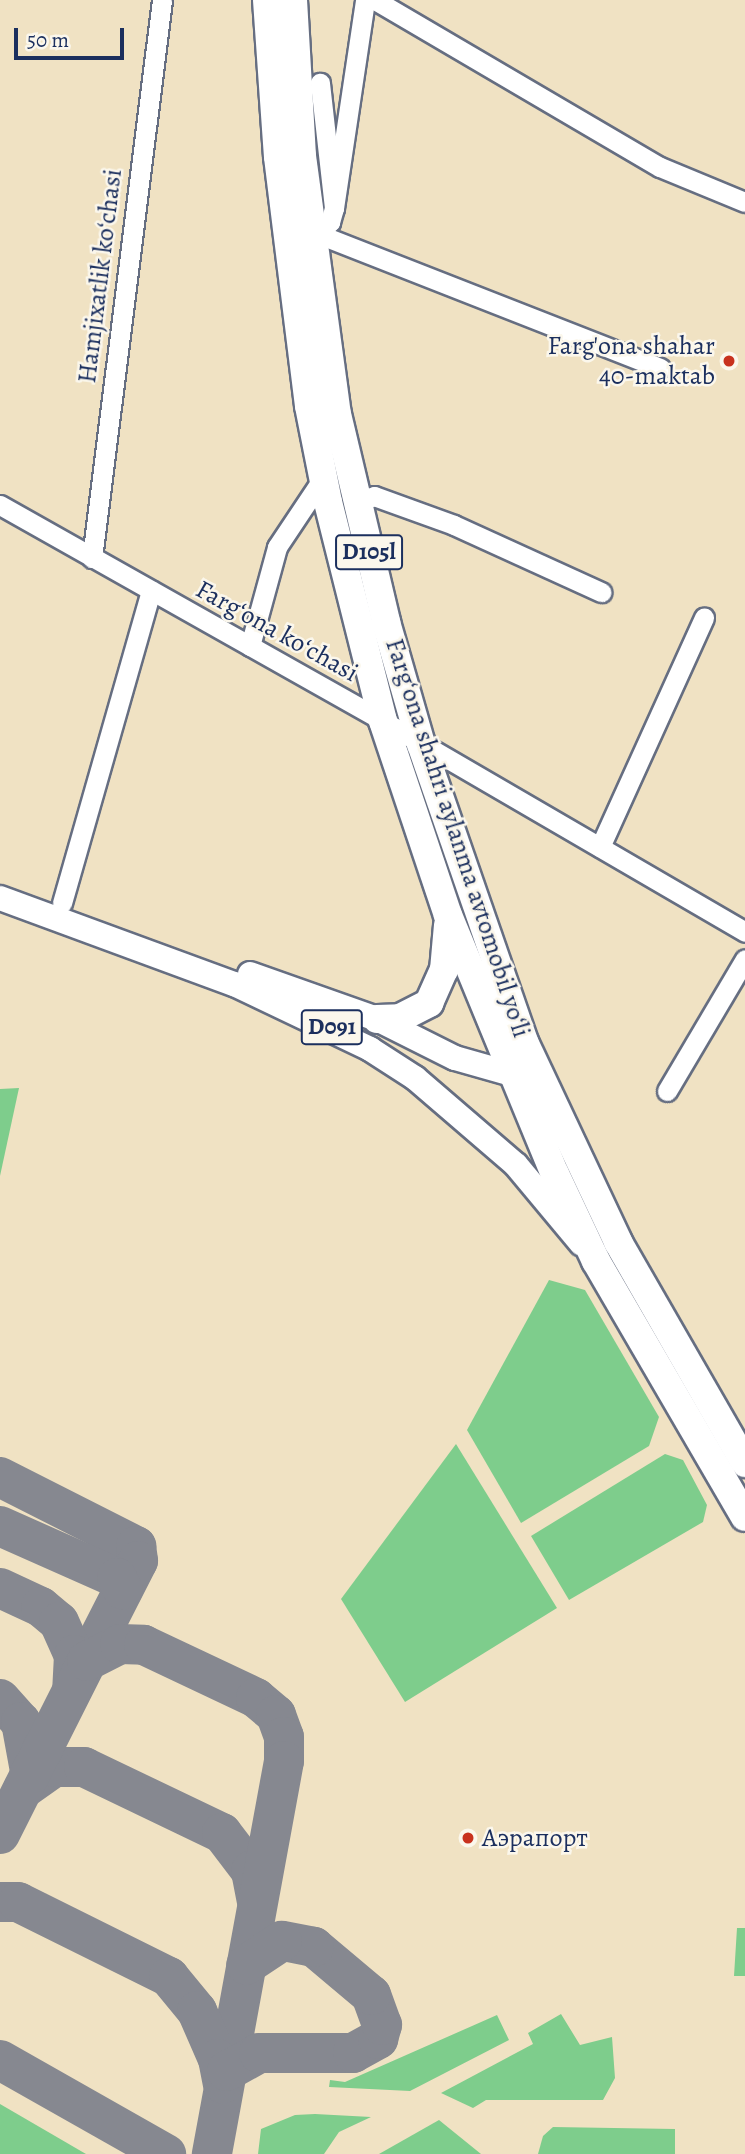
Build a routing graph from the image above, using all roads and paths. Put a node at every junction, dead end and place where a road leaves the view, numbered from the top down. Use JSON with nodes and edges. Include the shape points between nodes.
{"nodes":[{"id":1,"x":162,"y":0,"type":"edge"},
{"id":2,"x":267,"y":0,"type":"edge"},
{"id":3,"x":293,"y":0,"type":"edge"},
{"id":4,"x":365,"y":0,"type":"edge"},
{"id":5,"x":375,"y":0,"type":"edge"},
{"id":6,"x":320,"y":83,"type":"dead end"},
{"id":7,"x":745,"y":201,"type":"edge"},
{"id":8,"x":334,"y":208,"type":"junction"},
{"id":9,"x":313,"y":232,"type":"junction"},
{"id":10,"x":660,"y":368,"type":"dead end"},
{"id":11,"x":323,"y":478,"type":"junction"},
{"id":12,"x":357,"y":502,"type":"junction"},
{"id":13,"x":0,"y":505,"type":"edge"},
{"id":14,"x":92,"y":558,"type":"junction"},
{"id":15,"x":150,"y":590,"type":"junction"},
{"id":16,"x":601,"y":592,"type":"dead end"},
{"id":17,"x":704,"y":618,"type":"dead end"},
{"id":18,"x":250,"y":646,"type":"junction"},
{"id":19,"x":383,"y":721,"type":"junction"},
{"id":20,"x":421,"y":744,"type":"junction"},
{"id":21,"x":600,"y":848,"type":"junction"},
{"id":22,"x":0,"y":880,"type":"edge"},
{"id":23,"x":0,"y":898,"type":"edge"},
{"id":24,"x":62,"y":903,"type":"junction"},
{"id":25,"x":448,"y":915,"type":"junction"},
{"id":26,"x":745,"y":932,"type":"edge"},
{"id":27,"x":745,"y":959,"type":"edge"},
{"id":28,"x":377,"y":1019,"type":"junction"},
{"id":29,"x":514,"y":1078,"type":"junction"},
{"id":30,"x":544,"y":1081,"type":"junction"},
{"id":31,"x":667,"y":1091,"type":"dead end"},
{"id":32,"x":596,"y":1261,"type":"junction"},
{"id":33,"x":745,"y":1463,"type":"edge"},
{"id":34,"x":745,"y":1517,"type":"edge"}],
"edges":[{"from":1,"to":14,"type":"street","name":"Hamjixatlik koʻchasi"},
{"from":2,"to":11,"type":"highway","name":"Fargʻona shahri aylanma avtomobil yoʻli","number":"D105l","via":[[286,235]]},
{"from":3,"to":9,"type":"highway","name":"Fargʻona shahri aylanma avtomobil yoʻli","number":"D105l","via":[[295,74]]},
{"from":4,"to":8,"type":"street"},
{"from":5,"to":7,"type":"street","via":[[660,167]]},
{"from":6,"to":8,"type":"street"},
{"from":8,"to":9,"type":"street","via":[[330,222]]},
{"from":9,"to":10,"type":"street"},
{"from":9,"to":12,"type":"highway","name":"Fargʻona shahri aylanma avtomobil yoʻli","number":"D105l","via":[[337,414]]},
{"from":11,"to":18,"type":"street","via":[[277,547]]},
{"from":11,"to":19,"type":"highway","name":"Fargʻona shahri aylanma avtomobil yoʻli","number":"D105l"},
{"from":12,"to":16,"type":"street","via":[[374,496],[454,525]]},
{"from":12,"to":20,"type":"highway","name":"Fargʻona shahri aylanma avtomobil yoʻli","number":"D105l"},
{"from":13,"to":14,"type":"street","name":"Fargʻona koʻchasi"},
{"from":14,"to":15,"type":"street","name":"Fargʻona koʻchasi"},
{"from":15,"to":18,"type":"street","name":"Fargʻona koʻchasi"},
{"from":15,"to":24,"type":"street"},
{"from":17,"to":21,"type":"street"},
{"from":18,"to":19,"type":"street","name":"Fargʻona koʻchasi"},
{"from":19,"to":20,"type":"street","name":"Fargʻona koʻchasi"},
{"from":19,"to":25,"type":"highway","name":"Fargʻona shahri aylanma avtomobil yoʻli","number":"D105l"},
{"from":20,"to":21,"type":"street","name":"Fargʻona koʻchasi"},
{"from":20,"to":30,"type":"highway","name":"Fargʻona shahri aylanma avtomobil yoʻli","number":"D105l","via":[[498,971]]},
{"from":21,"to":26,"type":"street","name":"Fargʻona koʻchasi"},
{"from":22,"to":24,"type":"main road","number":"D091"},
{"from":23,"to":32,"type":"main road","number":"D091","via":[[234,984],[370,1048],[415,1078],[516,1165]]},
{"from":24,"to":28,"type":"main road","number":"D091"},
{"from":25,"to":28,"type":"highway","number":"D091","via":[[439,990],[429,1003],[400,1018]]},
{"from":25,"to":29,"type":"highway","name":"Fargʻona shahri aylanma avtomobil yoʻli","number":"D105l"},
{"from":27,"to":31,"type":"street"},
{"from":28,"to":29,"type":"main road","number":"D091","via":[[455,1058]]},
{"from":29,"to":30,"type":"main road","number":"D091"},
{"from":29,"to":32,"type":"highway","name":"Fargʻona shahri aylanma avtomobil yoʻli","number":"D091"},
{"from":30,"to":33,"type":"highway","name":"Fargʻona shahri aylanma avtomobil yoʻli","via":[[618,1242]]},
{"from":32,"to":34,"type":"highway","name":"Fargʻona shahri aylanma avtomobil yoʻli","number":"D091"}]}
